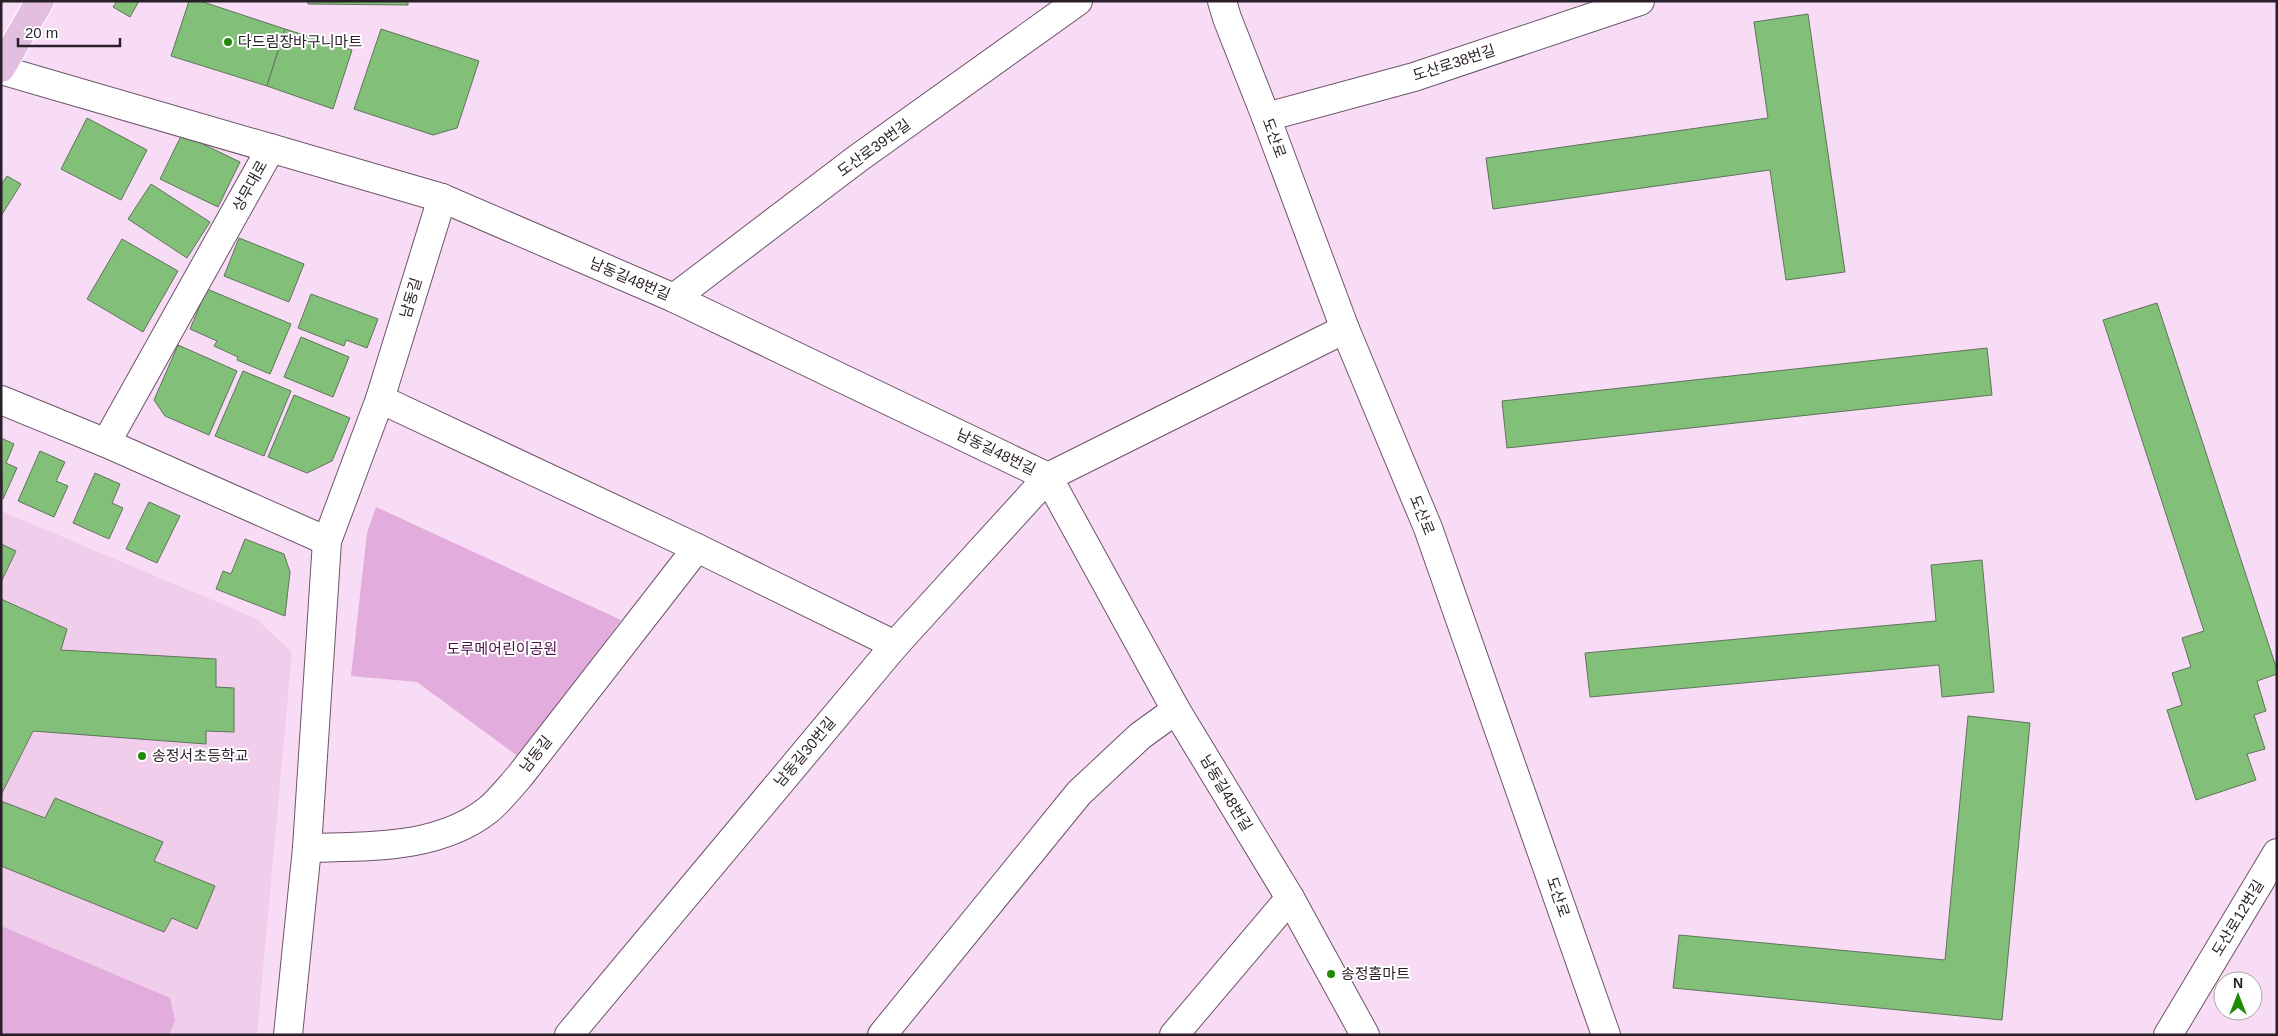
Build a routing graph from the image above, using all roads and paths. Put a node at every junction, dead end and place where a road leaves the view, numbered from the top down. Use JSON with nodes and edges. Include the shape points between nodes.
{"nodes":[{"id":1,"x":40,"y":1,"type":"edge"},
{"id":2,"x":1078,"y":1,"type":"edge"},
{"id":3,"x":1222,"y":1,"type":"edge"},
{"id":4,"x":1640,"y":1,"type":"edge"},
{"id":5,"x":1,"y":69,"type":"edge"},
{"id":6,"x":1266,"y":117,"type":"junction"},
{"id":7,"x":271,"y":148,"type":"junction"},
{"id":8,"x":442,"y":198,"type":"junction"},
{"id":9,"x":674,"y":298,"type":"junction"},
{"id":10,"x":1345,"y":330,"type":"junction"},
{"id":11,"x":380,"y":399,"type":"junction"},
{"id":12,"x":1,"y":400,"type":"edge"},
{"id":13,"x":106,"y":443,"type":"junction"},
{"id":14,"x":1048,"y":477,"type":"junction"},
{"id":15,"x":327,"y":541,"type":"junction"},
{"id":16,"x":697,"y":548,"type":"junction"},
{"id":17,"x":895,"y":644,"type":"junction"},
{"id":18,"x":1176,"y":710,"type":"junction"},
{"id":19,"x":307,"y":848,"type":"junction"},
{"id":20,"x":2277,"y":853,"type":"edge"},
{"id":21,"x":1290,"y":898,"type":"junction"},
{"id":22,"x":288,"y":1035,"type":"edge"},
{"id":23,"x":569,"y":1035,"type":"edge"},
{"id":24,"x":882,"y":1035,"type":"edge"},
{"id":25,"x":1174,"y":1035,"type":"edge"},
{"id":26,"x":1365,"y":1035,"type":"edge"},
{"id":27,"x":1606,"y":1035,"type":"edge"},
{"id":28,"x":2168,"y":1035,"type":"edge"}],
"edges":[{"from":1,"to":5,"type":"main road","name":"상무대로"},
{"from":2,"to":9,"type":"street","name":"도산로39번길","via":[[857,160]]},
{"from":3,"to":6,"type":"street","name":"도산로"},
{"from":4,"to":6,"type":"street","name":"도산로38번길","via":[[1414,77]]},
{"from":5,"to":7,"type":"street","name":"상무대로"},
{"from":6,"to":10,"type":"street","name":"도산로"},
{"from":7,"to":8,"type":"street","name":"남동길48번길"},
{"from":7,"to":13,"type":"street","name":"상무대로"},
{"from":8,"to":9,"type":"street","name":"남동길48번길"},
{"from":8,"to":11,"type":"street","name":"남동길"},
{"from":9,"to":14,"type":"street","name":"남동길48번길"},
{"from":10,"to":14,"type":"street"},
{"from":10,"to":27,"type":"street","name":"도산로","via":[[1428,528]]},
{"from":11,"to":15,"type":"street","name":"남동길"},
{"from":11,"to":16,"type":"street"},
{"from":12,"to":13,"type":"street"},
{"from":13,"to":15,"type":"street"},
{"from":14,"to":17,"type":"street","name":"남동길30번길"},
{"from":14,"to":18,"type":"street","name":"남동길48번길"},
{"from":15,"to":19,"type":"street","name":"남동길"},
{"from":16,"to":17,"type":"street"},
{"from":16,"to":19,"type":"street","name":"남동길","via":[[519,776],[487,810],[445,833],[416,842]]},
{"from":17,"to":23,"type":"street","name":"남동길30번길"},
{"from":18,"to":21,"type":"street","name":"남동길48번길"},
{"from":18,"to":24,"type":"street","via":[[1140,736],[1079,793]]},
{"from":19,"to":22,"type":"street","name":"남동길"},
{"from":20,"to":28,"type":"street","name":"도산로12번길"},
{"from":21,"to":25,"type":"street"},
{"from":21,"to":26,"type":"street","name":"남동길48번길"}]}
